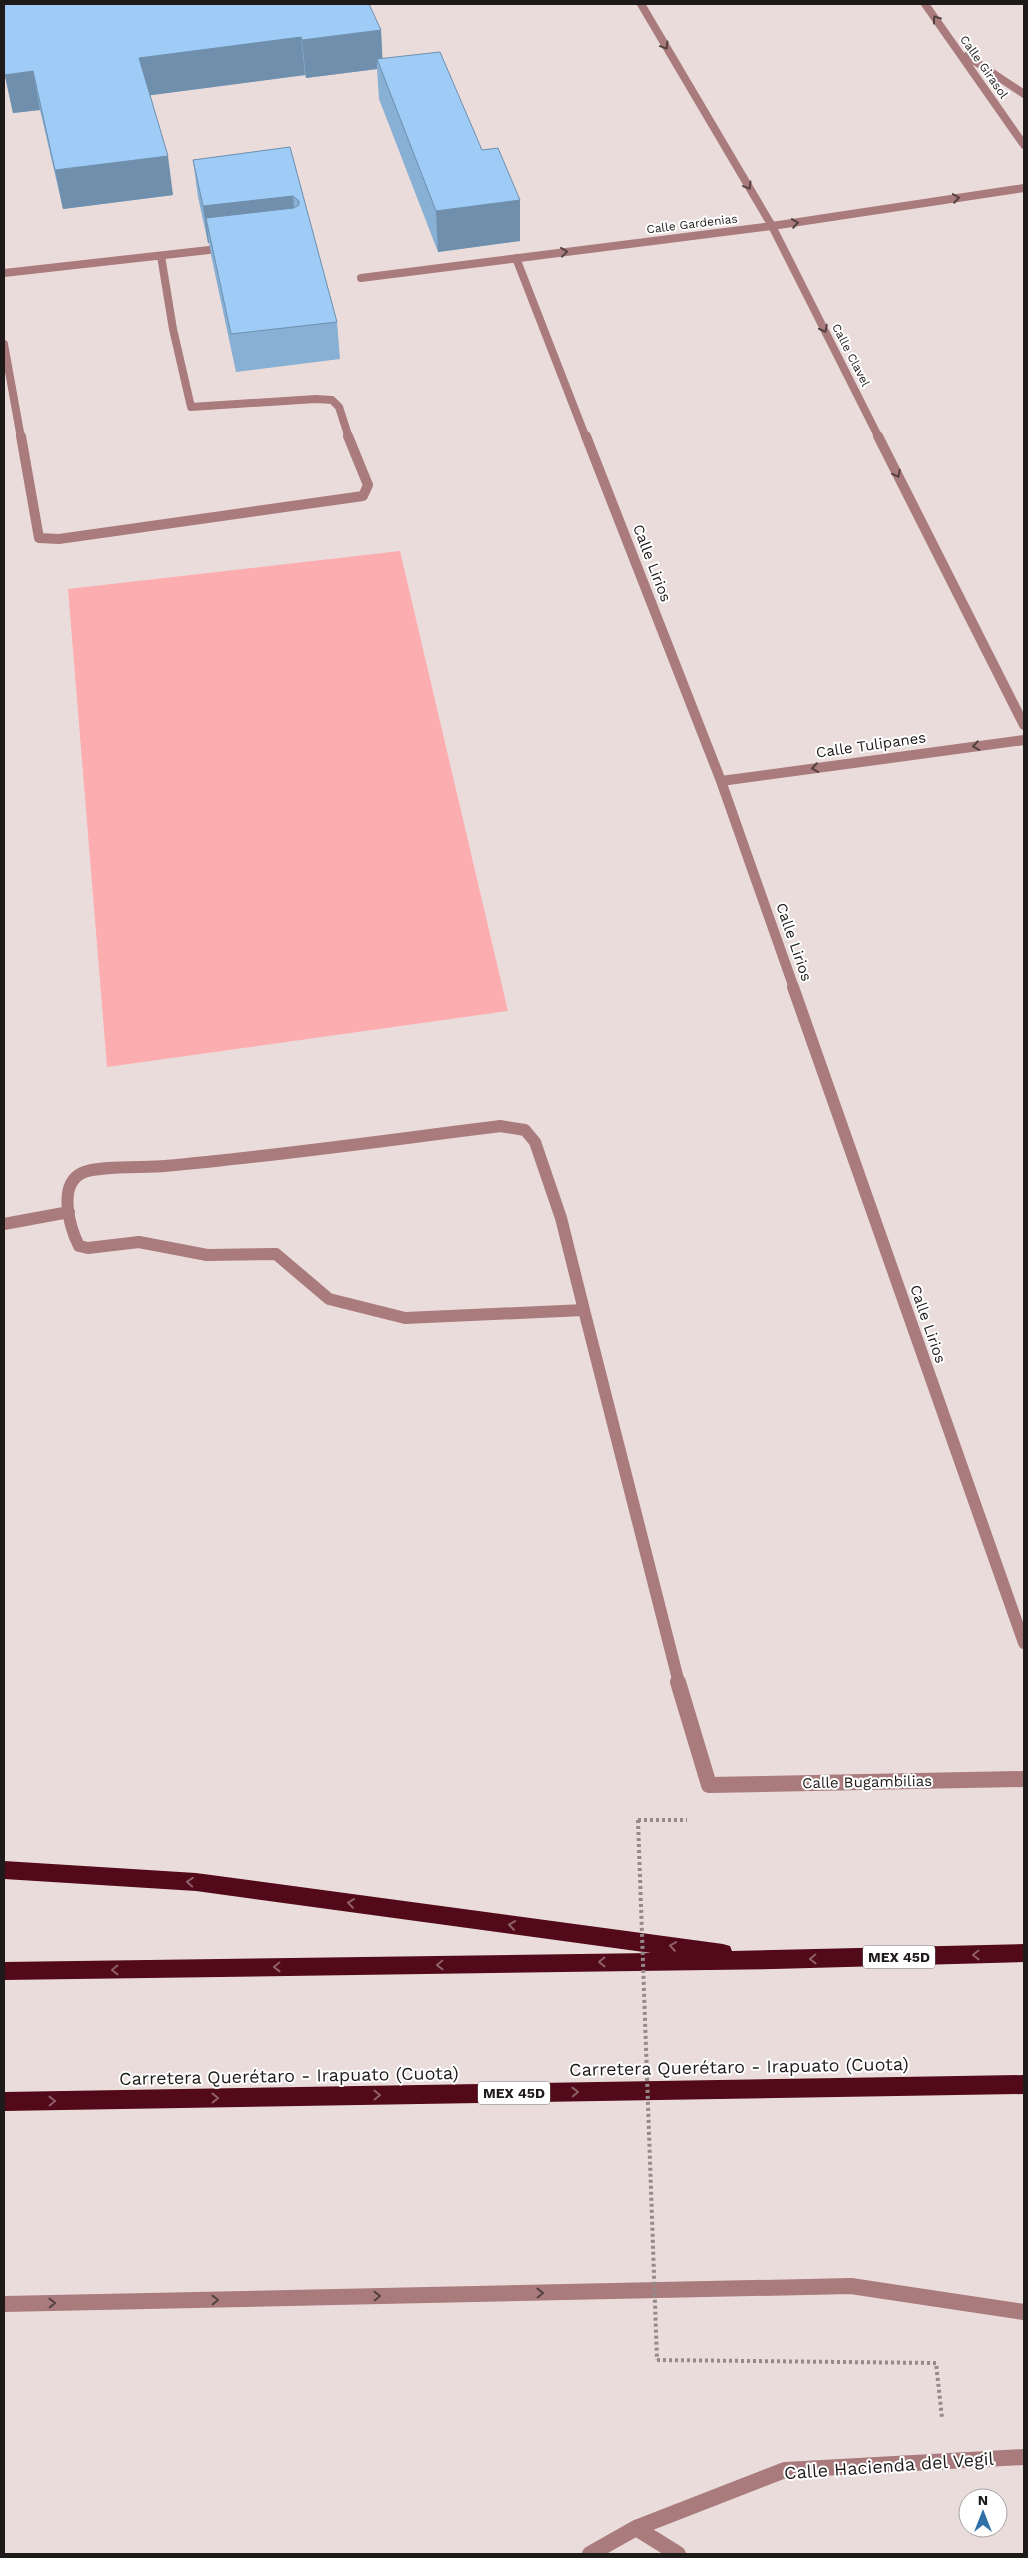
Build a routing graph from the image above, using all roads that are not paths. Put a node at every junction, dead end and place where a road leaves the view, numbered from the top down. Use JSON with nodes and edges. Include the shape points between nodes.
{"nodes":[{"id":1,"x":641,"y":4,"type":"edge"},
{"id":2,"x":925,"y":4,"type":"edge"},
{"id":3,"x":961,"y":52,"type":"junction"},
{"id":4,"x":1024,"y":94,"type":"edge"},
{"id":5,"x":1024,"y":145,"type":"edge"},
{"id":6,"x":1024,"y":188,"type":"edge"},
{"id":7,"x":772,"y":226,"type":"junction"},
{"id":8,"x":238,"y":246,"type":"edge"},
{"id":9,"x":160,"y":256,"type":"junction"},
{"id":10,"x":516,"y":258,"type":"junction"},
{"id":11,"x":4,"y":273,"type":"edge"},
{"id":12,"x":361,"y":278,"type":"dead end"},
{"id":13,"x":4,"y":344,"type":"edge"},
{"id":14,"x":1024,"y":725,"type":"edge"},
{"id":15,"x":1024,"y":740,"type":"edge"},
{"id":16,"x":721,"y":781,"type":"junction"},
{"id":17,"x":69,"y":1212,"type":"junction"},
{"id":18,"x":4,"y":1224,"type":"edge"},
{"id":19,"x":585,"y":1310,"type":"junction"},
{"id":20,"x":1024,"y":1643,"type":"edge"},
{"id":21,"x":1024,"y":1780,"type":"edge"},
{"id":22,"x":4,"y":1870,"type":"edge"},
{"id":23,"x":1024,"y":1953,"type":"edge"},
{"id":24,"x":774,"y":1960,"type":"junction"},
{"id":25,"x":4,"y":1971,"type":"edge"},
{"id":26,"x":1024,"y":2084,"type":"edge"},
{"id":27,"x":4,"y":2102,"type":"edge"},
{"id":28,"x":4,"y":2304,"type":"edge"},
{"id":29,"x":1024,"y":2312,"type":"edge"},
{"id":30,"x":1024,"y":2457,"type":"edge"},
{"id":31,"x":636,"y":2528,"type":"junction"},
{"id":32,"x":590,"y":2554,"type":"edge"},
{"id":33,"x":678,"y":2554,"type":"edge"}],
"edges":[{"from":1,"to":7,"type":"street","name":"Calle Clavel","one_way":true},
{"from":3,"to":2,"type":"street","name":"Calle Girasol","one_way":true},
{"from":3,"to":4,"type":"street"},
{"from":3,"to":5,"type":"street","name":"Calle Girasol"},
{"from":7,"to":6,"type":"street","name":"Calle Gardenias","one_way":true},
{"from":10,"to":7,"type":"street","name":"Calle Gardenias","one_way":true},
{"from":7,"to":14,"type":"street","name":"Calle Clavel","one_way":true},
{"from":8,"to":9,"type":"street"},
{"from":9,"to":11,"type":"street"},
{"from":9,"to":13,"type":"street","via":[[191,407],[332,400],[339,407],[368,485],[363,496],[59,539],[39,538]]},
{"from":10,"to":12,"type":"street","name":"Calle Gardenias"},
{"from":10,"to":16,"type":"street","name":"Calle Lirios"},
{"from":15,"to":16,"type":"street","name":"Calle Tulipanes","one_way":true},
{"from":16,"to":20,"type":"street","name":"Calle Lirios"},
{"from":17,"to":18,"type":"street"},
{"from":17,"to":19,"type":"street","via":[[74,1238],[79,1246],[88,1248],[139,1242],[207,1255],[276,1254],[329,1299],[405,1318]]},
{"from":17,"to":19,"type":"street","via":[[70,1189],[83,1173],[500,1126],[525,1130],[535,1142],[562,1218]]},
{"from":19,"to":21,"type":"street","name":"Calle Bugambilias","via":[[682,1696],[709,1785]]},
{"from":24,"to":22,"type":"highway","one_way":true,"via":[[196,1882]]},
{"from":23,"to":24,"type":"highway","number":"MEX 45D","one_way":true},
{"from":24,"to":25,"type":"highway","number":"MEX 45D","one_way":true},
{"from":27,"to":26,"type":"highway","name":"Carretera Querétaro - Irapuato (Cuota)","number":"MEX 45D","one_way":true},
{"from":28,"to":29,"type":"street","one_way":true,"via":[[851,2286]]},
{"from":30,"to":31,"type":"street","name":"Calle Hacienda del Vegil","via":[[785,2470]]},
{"from":31,"to":32,"type":"street","name":"Calle Hacienda del Vegil"},
{"from":31,"to":33,"type":"street"}]}
